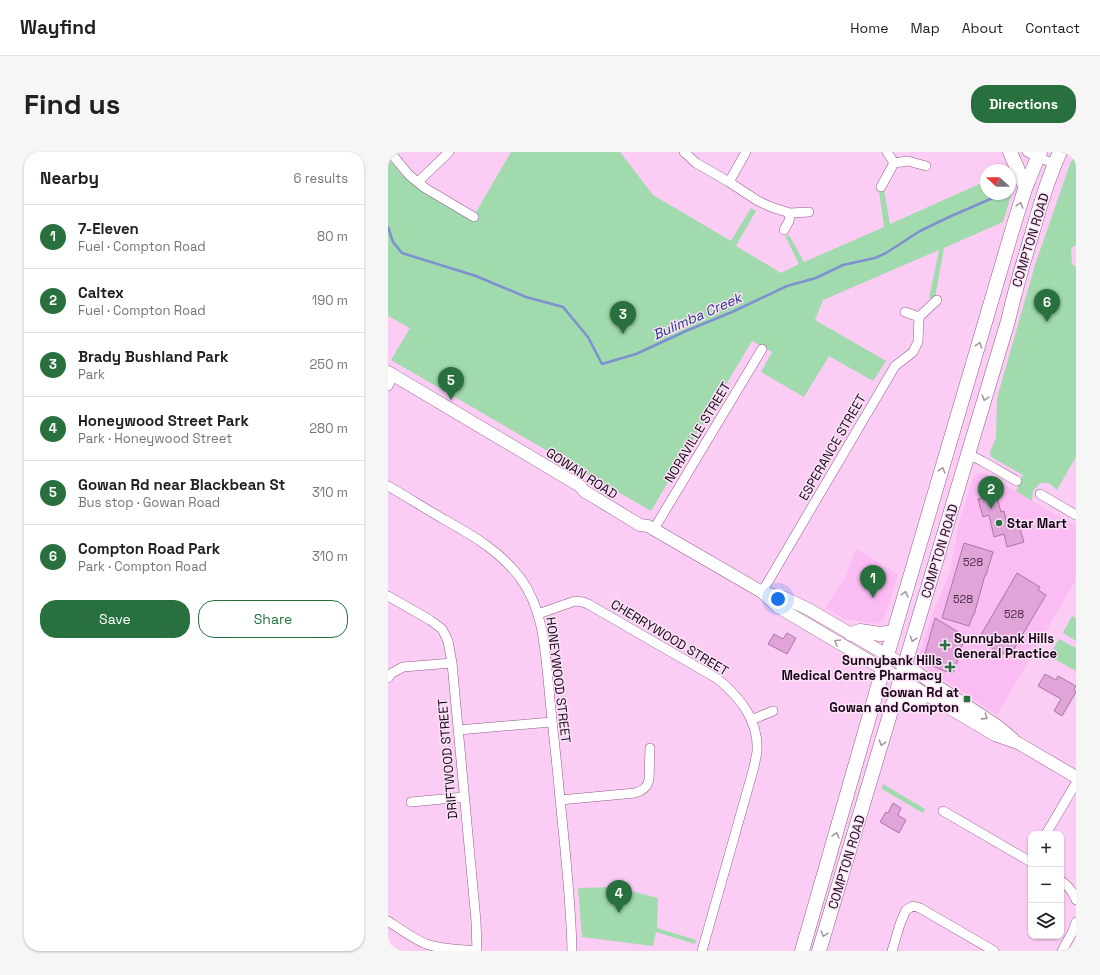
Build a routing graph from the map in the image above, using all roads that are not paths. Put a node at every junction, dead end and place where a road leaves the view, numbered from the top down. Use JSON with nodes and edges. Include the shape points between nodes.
{"nodes":[{"id":1,"x":390,"y":152,"type":"edge"},
{"id":2,"x":449,"y":152,"type":"edge"},
{"id":3,"x":684,"y":152,"type":"edge"},
{"id":4,"x":746,"y":152,"type":"edge"},
{"id":5,"x":887,"y":152,"type":"edge"},
{"id":6,"x":1010,"y":152,"type":"edge"},
{"id":7,"x":1035,"y":154,"type":"edge"},
{"id":8,"x":1057,"y":158,"type":"edge"},
{"id":9,"x":894,"y":163,"type":"junction"},
{"id":10,"x":926,"y":166,"type":"dead end"},
{"id":11,"x":418,"y":182,"type":"junction"},
{"id":12,"x":729,"y":182,"type":"junction"},
{"id":13,"x":1026,"y":186,"type":"junction"},
{"id":14,"x":881,"y":187,"type":"dead end"},
{"id":15,"x":808,"y":212,"type":"dead end"},
{"id":16,"x":790,"y":213,"type":"junction"},
{"id":17,"x":474,"y":216,"type":"dead end"},
{"id":18,"x":784,"y":230,"type":"dead end"},
{"id":19,"x":937,"y":300,"type":"dead end"},
{"id":20,"x":905,"y":312,"type":"dead end"},
{"id":21,"x":919,"y":317,"type":"junction"},
{"id":22,"x":762,"y":349,"type":"dead end"},
{"id":23,"x":390,"y":377,"type":"edge"},
{"id":24,"x":968,"y":454,"type":"junction"},
{"id":25,"x":1017,"y":481,"type":"dead end"},
{"id":26,"x":388,"y":486,"type":"edge"},
{"id":27,"x":1040,"y":494,"type":"dead end"},
{"id":28,"x":1076,"y":515,"type":"edge"},
{"id":29,"x":651,"y":528,"type":"junction"},
{"id":30,"x":762,"y":592,"type":"junction"},
{"id":31,"x":388,"y":596,"type":"edge"},
{"id":32,"x":538,"y":614,"type":"junction"},
{"id":33,"x":894,"y":632,"type":"junction"},
{"id":34,"x":851,"y":634,"type":"junction"},
{"id":35,"x":887,"y":655,"type":"junction"},
{"id":36,"x":452,"y":663,"type":"junction"},
{"id":37,"x":905,"y":666,"type":"junction"},
{"id":38,"x":883,"y":669,"type":"junction"},
{"id":39,"x":388,"y":678,"type":"edge"},
{"id":40,"x":901,"y":680,"type":"junction"},
{"id":41,"x":926,"y":695,"type":"junction"},
{"id":42,"x":893,"y":706,"type":"junction"},
{"id":43,"x":773,"y":711,"type":"dead end"},
{"id":44,"x":752,"y":720,"type":"junction"},
{"id":45,"x":552,"y":722,"type":"junction"},
{"id":46,"x":458,"y":730,"type":"junction"},
{"id":47,"x":1018,"y":743,"type":"junction"},
{"id":48,"x":650,"y":748,"type":"dead end"},
{"id":49,"x":1076,"y":777,"type":"edge"},
{"id":50,"x":1076,"y":783,"type":"edge"},
{"id":51,"x":464,"y":797,"type":"junction"},
{"id":52,"x":560,"y":800,"type":"junction"},
{"id":53,"x":411,"y":802,"type":"dead end"},
{"id":54,"x":943,"y":811,"type":"dead end"},
{"id":55,"x":1048,"y":831,"type":"edge"},
{"id":56,"x":1028,"y":859,"type":"edge"},
{"id":57,"x":1064,"y":883,"type":"edge"},
{"id":58,"x":1076,"y":900,"type":"edge"},
{"id":59,"x":388,"y":921,"type":"edge"},
{"id":60,"x":1076,"y":922,"type":"edge"},
{"id":61,"x":477,"y":951,"type":"edge"},
{"id":62,"x":572,"y":951,"type":"edge"},
{"id":63,"x":702,"y":951,"type":"edge"},
{"id":64,"x":802,"y":951,"type":"edge"},
{"id":65,"x":819,"y":951,"type":"edge"},
{"id":66,"x":892,"y":951,"type":"edge"},
{"id":67,"x":994,"y":951,"type":"edge"},
{"id":68,"x":1062,"y":951,"type":"edge"}],
"edges":[{"from":1,"to":11,"type":"street"},
{"from":2,"to":11,"type":"street"},
{"from":3,"to":12,"type":"street","via":[[696,163]]},
{"from":4,"to":12,"type":"street"},
{"from":5,"to":9,"type":"street"},
{"from":6,"to":13,"type":"main road"},
{"from":7,"to":8,"type":"street"},
{"from":7,"to":13,"type":"main road","name":"COMPTON ROAD"},
{"from":8,"to":24,"type":"main road","name":"COMPTON ROAD","one_way":true,"via":[[1014,292],[1008,321]]},
{"from":9,"to":10,"type":"street","via":[[908,160]]},
{"from":9,"to":14,"type":"street"},
{"from":11,"to":17,"type":"street"},
{"from":12,"to":16,"type":"street","via":[[771,208]]},
{"from":33,"to":13,"type":"main road","name":"COMPTON ROAD","one_way":true},
{"from":15,"to":16,"type":"street"},
{"from":16,"to":18,"type":"street"},
{"from":19,"to":21,"type":"street"},
{"from":20,"to":21,"type":"street"},
{"from":21,"to":30,"type":"street","name":"ESPERANCE STREET","via":[[918,342],[913,352],[895,366]]},
{"from":22,"to":29,"type":"street","name":"NORAVILLE STREET"},
{"from":23,"to":29,"type":"main road","name":"GOWAN ROAD","via":[[580,486],[640,526]]},
{"from":24,"to":25,"type":"street"},
{"from":24,"to":37,"type":"main road","name":"COMPTON ROAD","one_way":true},
{"from":26,"to":32,"type":"street","name":"HONEYWOOD STREET","via":[[470,534],[501,556],[522,580]]},
{"from":27,"to":28,"type":"street"},
{"from":29,"to":30,"type":"main road","name":"GOWAN ROAD"},
{"from":30,"to":34,"type":"main road","name":"GOWAN ROAD","via":[[782,597],[810,610]]},
{"from":38,"to":30,"type":"main road","name":"GOWAN ROAD","one_way":true,"via":[[778,607]]},
{"from":31,"to":36,"type":"street","name":"DRIFTWOOD STREET","via":[[442,629],[448,641]]},
{"from":32,"to":44,"type":"street","name":"CHERRYWOOD STREET","via":[[575,601],[588,604],[718,679],[733,692]]},
{"from":32,"to":45,"type":"street","name":"HONEYWOOD STREET","via":[[544,641]]},
{"from":33,"to":34,"type":"main road","via":[[880,634],[860,631]]},
{"from":33,"to":35,"type":"main road","name":"COMPTON ROAD"},
{"from":34,"to":35,"type":"main road","name":"GOWAN ROAD"},
{"from":35,"to":37,"type":"main road","name":"GOWAN ROAD"},
{"from":35,"to":38,"type":"main road","name":"COMPTON ROAD"},
{"from":36,"to":39,"type":"street","via":[[403,667]]},
{"from":36,"to":46,"type":"street","name":"DRIFTWOOD STREET"},
{"from":37,"to":40,"type":"main road","name":"COMPTON ROAD"},
{"from":37,"to":47,"type":"main road","name":"GOWAN ROAD","one_way":true,"via":[[999,727]]},
{"from":38,"to":40,"type":"main road","name":"GOWAN ROAD"},
{"from":64,"to":38,"type":"main road","name":"COMPTON ROAD","one_way":true},
{"from":40,"to":41,"type":"main road","name":"GOWAN ROAD"},
{"from":40,"to":42,"type":"main road","name":"COMPTON ROAD"},
{"from":41,"to":42,"type":"main road"},
{"from":41,"to":47,"type":"main road","name":"GOWAN ROAD","via":[[995,735]]},
{"from":42,"to":65,"type":"main road","name":"COMPTON ROAD","one_way":true},
{"from":43,"to":44,"type":"street"},
{"from":44,"to":63,"type":"street","name":"CHERRYWOOD STREET","via":[[757,750],[754,767]]},
{"from":45,"to":46,"type":"street"},
{"from":45,"to":52,"type":"street","name":"HONEYWOOD STREET"},
{"from":46,"to":51,"type":"street","name":"DRIFTWOOD STREET"},
{"from":47,"to":49,"type":"main road","name":"GOWAN ROAD"},
{"from":48,"to":52,"type":"street","via":[[648,785],[641,791],[635,794]]},
{"from":50,"to":55,"type":"street"},
{"from":51,"to":53,"type":"street"},
{"from":51,"to":61,"type":"street","name":"DRIFTWOOD STREET"},
{"from":52,"to":62,"type":"street","name":"HONEYWOOD STREET"},
{"from":54,"to":56,"type":"street"},
{"from":57,"to":58,"type":"street","via":[[1073,892]]},
{"from":59,"to":61,"type":"street","via":[[427,944]]},
{"from":60,"to":68,"type":"street"},
{"from":66,"to":67,"type":"street","via":[[906,910],[913,906]]}]}
